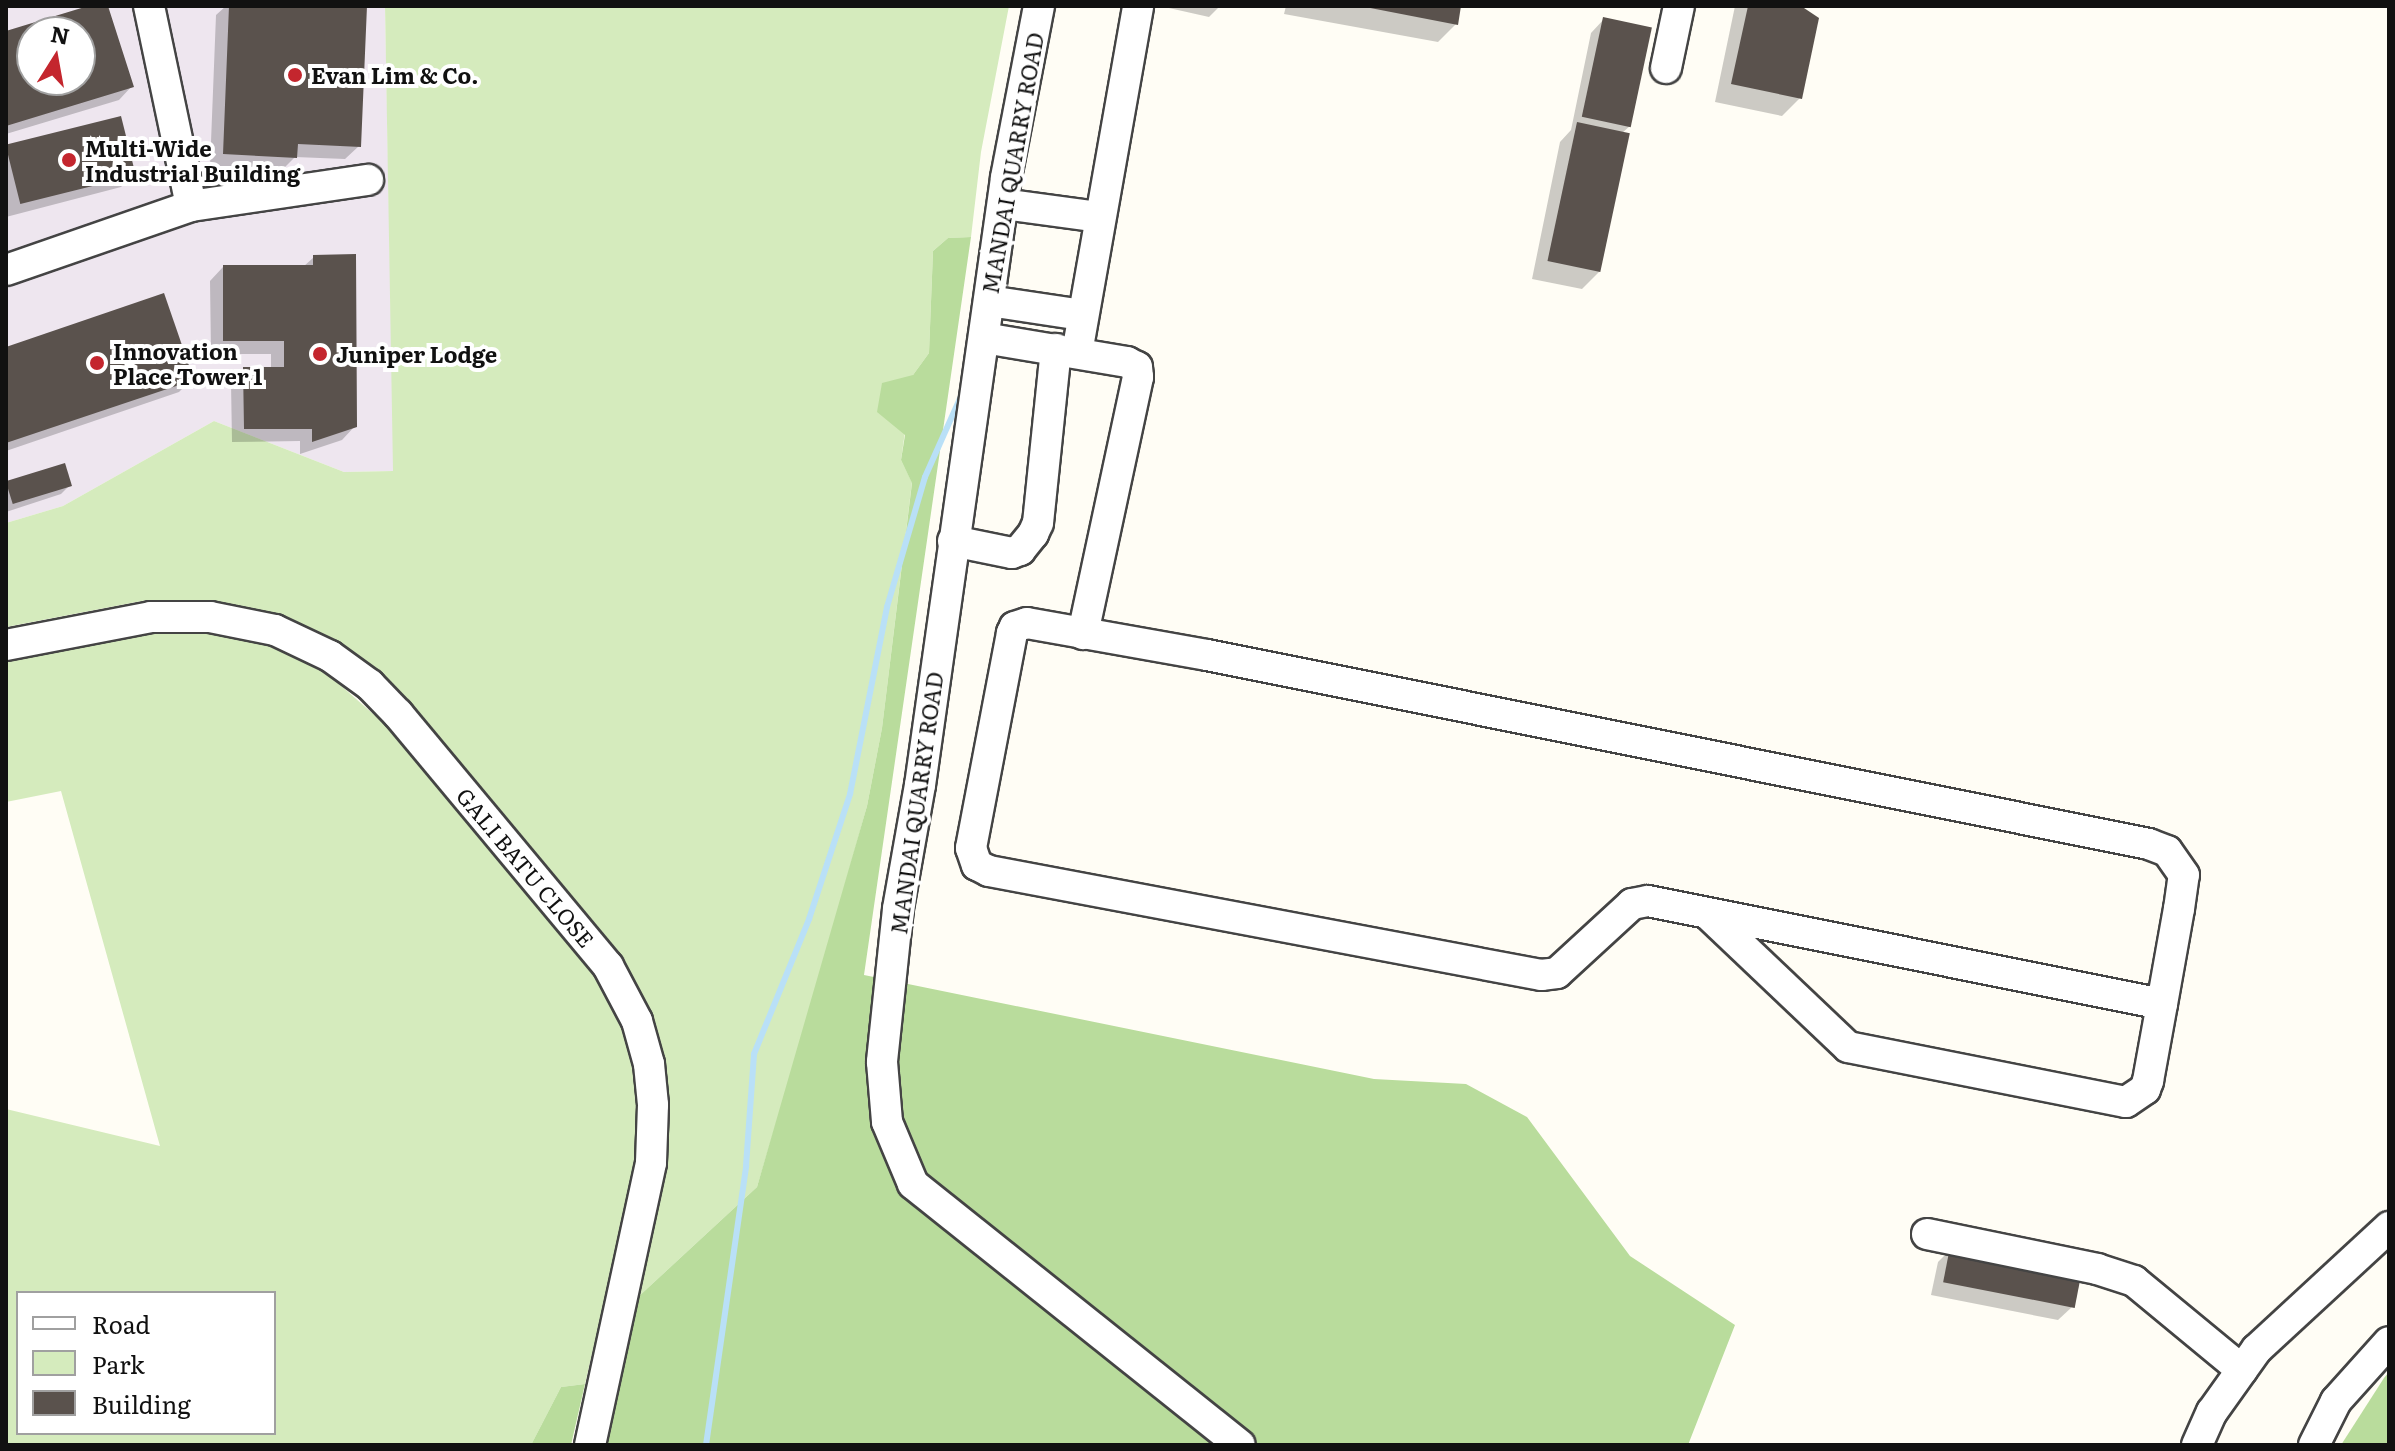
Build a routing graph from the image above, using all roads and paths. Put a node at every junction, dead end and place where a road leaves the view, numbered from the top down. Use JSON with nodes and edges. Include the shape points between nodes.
{"nodes":[{"id":1,"x":149,"y":6,"type":"edge"},
{"id":2,"x":1039,"y":6,"type":"edge"},
{"id":3,"x":1138,"y":6,"type":"edge"},
{"id":4,"x":1679,"y":6,"type":"edge"},
{"id":5,"x":1666,"y":68,"type":"dead end"},
{"id":6,"x":368,"y":180,"type":"dead end"},
{"id":7,"x":1003,"y":204,"type":"junction"},
{"id":8,"x":191,"y":206,"type":"junction"},
{"id":9,"x":1099,"y":217,"type":"junction"},
{"id":10,"x":6,"y":270,"type":"edge"},
{"id":11,"x":989,"y":301,"type":"junction"},
{"id":12,"x":1083,"y":315,"type":"junction"},
{"id":13,"x":984,"y":338,"type":"junction"},
{"id":14,"x":1066,"y":351,"type":"junction"},
{"id":15,"x":953,"y":541,"type":"junction"},
{"id":16,"x":1083,"y":634,"type":"junction"},
{"id":17,"x":6,"y":645,"type":"edge"},
{"id":18,"x":1710,"y":916,"type":"junction"},
{"id":19,"x":2162,"y":1004,"type":"junction"},
{"id":20,"x":2389,"y":1227,"type":"edge"},
{"id":21,"x":1927,"y":1234,"type":"dead end"},
{"id":22,"x":2389,"y":1342,"type":"edge"},
{"id":23,"x":2242,"y":1370,"type":"junction"},
{"id":24,"x":590,"y":1445,"type":"edge"},
{"id":25,"x":1240,"y":1445,"type":"edge"},
{"id":26,"x":2197,"y":1445,"type":"edge"},
{"id":27,"x":2314,"y":1445,"type":"edge"}],
"edges":[{"from":1,"to":8,"type":"street"},
{"from":2,"to":7,"type":"street","name":"MANDAI QUARRY ROAD"},
{"from":3,"to":9,"type":"street"},
{"from":4,"to":5,"type":"street"},
{"from":6,"to":8,"type":"street"},
{"from":7,"to":9,"type":"street"},
{"from":7,"to":11,"type":"street","name":"MANDAI QUARRY ROAD"},
{"from":8,"to":10,"type":"street"},
{"from":9,"to":12,"type":"street"},
{"from":11,"to":12,"type":"street"},
{"from":11,"to":13,"type":"street","name":"MANDAI QUARRY ROAD"},
{"from":12,"to":14,"type":"street"},
{"from":13,"to":14,"type":"street"},
{"from":13,"to":15,"type":"street","name":"MANDAI QUARRY ROAD"},
{"from":14,"to":15,"type":"street","via":[[1033,534],[1012,553]]},
{"from":14,"to":16,"type":"street","via":[[1127,362],[1137,367],[1138,377]]},
{"from":15,"to":25,"type":"street","name":"MANDAI QUARRY ROAD","via":[[897,925],[882,1062],[887,1122],[913,1184]]},
{"from":16,"to":18,"type":"street","via":[[1027,623],[1012,633],[971,848],[977,865],[989,871],[1541,975],[1557,973],[1632,904],[1648,901]]},
{"from":16,"to":19,"type":"street","via":[[2149,844],[2167,851],[2184,875]]},
{"from":17,"to":24,"type":"street","name":"GALI BATU CLOSE","via":[[151,617],[210,617],[275,630],[330,656],[398,714],[608,966],[637,1021],[653,1105],[651,1149]]},
{"from":18,"to":19,"type":"street"},
{"from":18,"to":19,"type":"street","via":[[1848,1047],[2116,1102],[2126,1102],[2145,1089]]},
{"from":20,"to":23,"type":"street","via":[[2257,1349]]},
{"from":21,"to":23,"type":"street","via":[[2134,1281]]},
{"from":22,"to":27,"type":"street","via":[[2336,1401]]},
{"from":23,"to":26,"type":"street","via":[[2212,1412]]}]}
